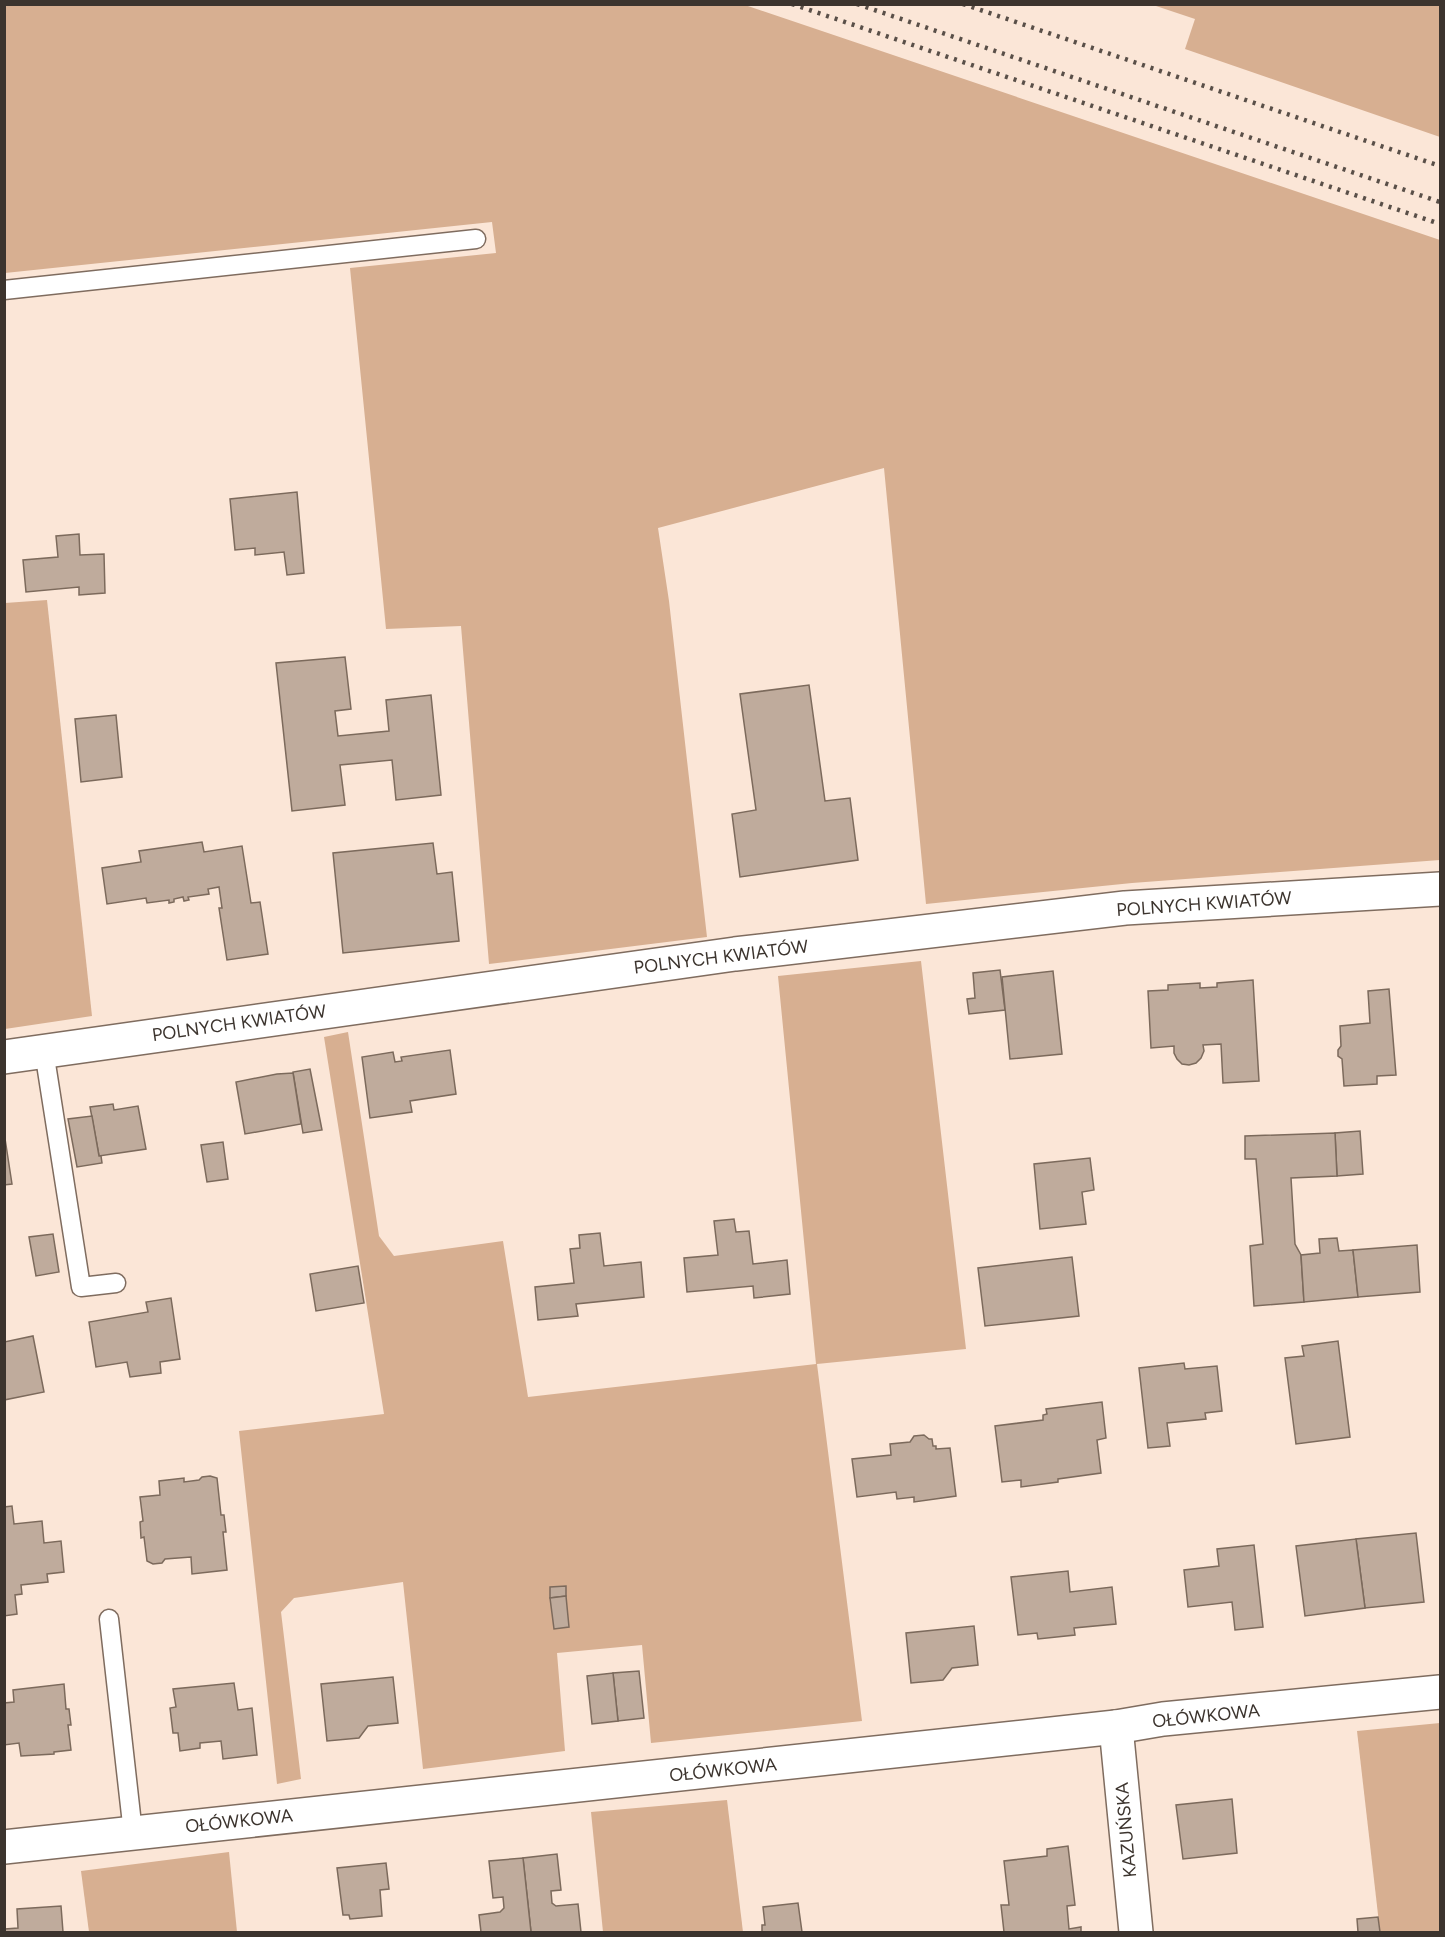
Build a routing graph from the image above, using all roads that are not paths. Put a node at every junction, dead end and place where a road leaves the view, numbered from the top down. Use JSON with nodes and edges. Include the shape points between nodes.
{"nodes":[{"id":1,"x":476,"y":239,"type":"dead end"},
{"id":2,"x":4,"y":290,"type":"edge"},
{"id":3,"x":1440,"y":889,"type":"edge"},
{"id":4,"x":44,"y":1051,"type":"junction"},
{"id":5,"x":4,"y":1057,"type":"edge"},
{"id":6,"x":117,"y":1283,"type":"dead end"},
{"id":7,"x":109,"y":1619,"type":"dead end"},
{"id":8,"x":1440,"y":1692,"type":"edge"},
{"id":9,"x":1116,"y":1727,"type":"junction"},
{"id":10,"x":134,"y":1833,"type":"junction"},
{"id":11,"x":4,"y":1847,"type":"edge"},
{"id":12,"x":1136,"y":1932,"type":"edge"}],
"edges":[{"from":1,"to":2,"type":"lane"},
{"from":3,"to":4,"type":"street","name":"POLNYCH KWIATÓW","via":[[1113,909],[735,954]]},
{"from":4,"to":5,"type":"street","name":"POLNYCH KWIATÓW"},
{"from":4,"to":6,"type":"lane","via":[[81,1287]]},
{"from":7,"to":10,"type":"lane"},
{"from":8,"to":9,"type":"street","name":"OŁÓWKOWA"},
{"from":9,"to":10,"type":"street","name":"OŁÓWKOWA"},
{"from":9,"to":12,"type":"street","name":"KAZUŃSKA"},
{"from":10,"to":11,"type":"street","name":"OŁÓWKOWA"}]}
